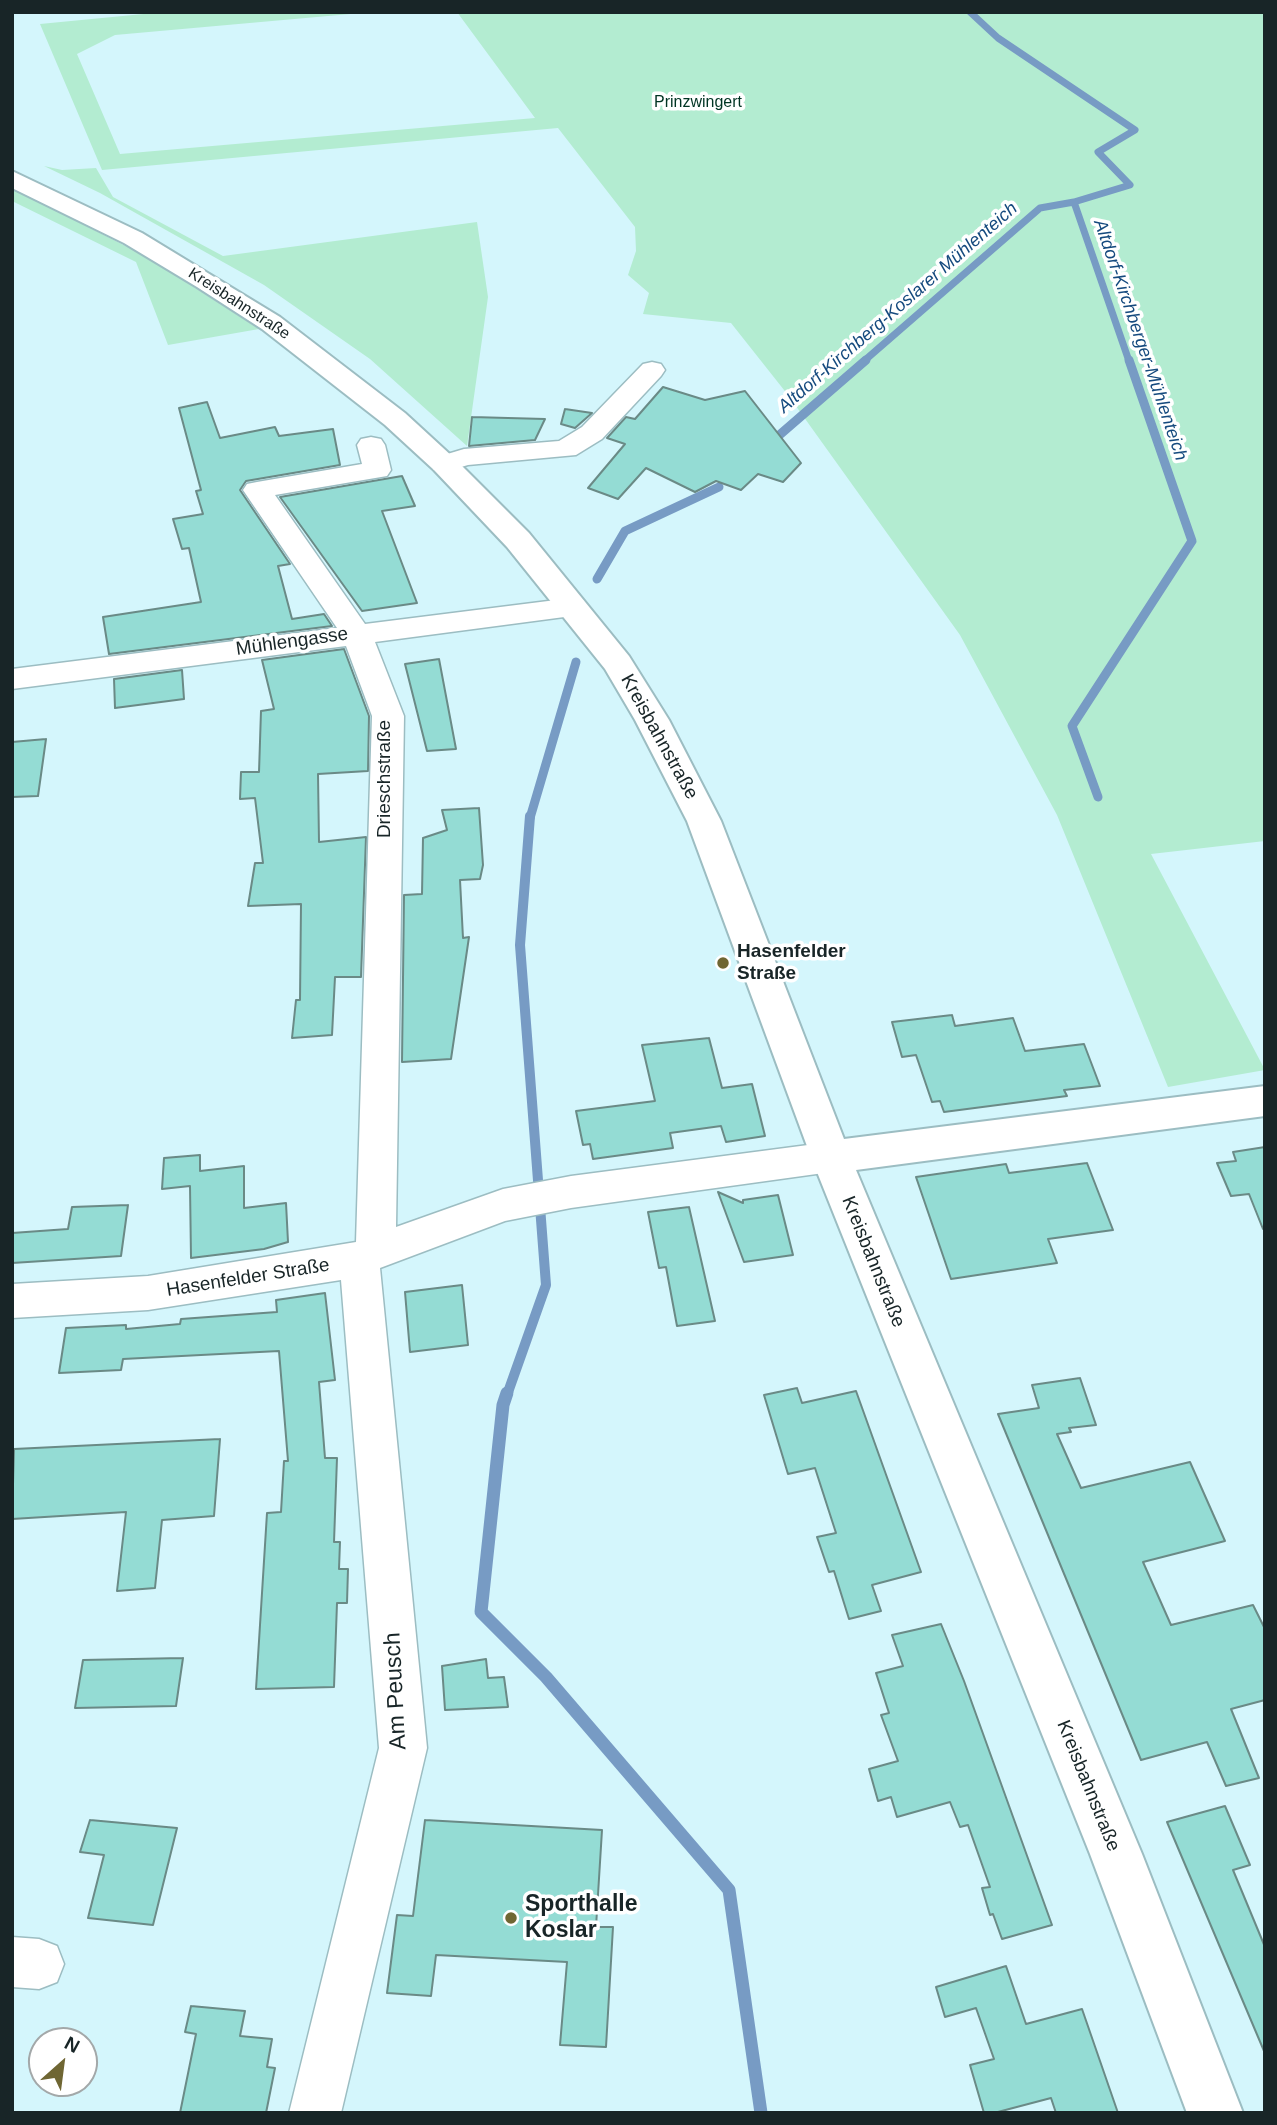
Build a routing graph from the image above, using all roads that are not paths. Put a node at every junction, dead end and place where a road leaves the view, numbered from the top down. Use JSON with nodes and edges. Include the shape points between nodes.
{"nodes":[{"id":1,"x":12,"y":178,"type":"edge"},
{"id":2,"x":652,"y":370,"type":"dead end"},
{"id":3,"x":371,"y":445,"type":"dead end"},
{"id":4,"x":444,"y":464,"type":"junction"},
{"id":5,"x":572,"y":607,"type":"junction"},
{"id":6,"x":356,"y":633,"type":"junction"},
{"id":7,"x":12,"y":680,"type":"edge"},
{"id":8,"x":1265,"y":1101,"type":"edge"},
{"id":9,"x":831,"y":1157,"type":"junction"},
{"id":10,"x":367,"y":1256,"type":"junction"},
{"id":11,"x":12,"y":1301,"type":"edge"},
{"id":12,"x":315,"y":2113,"type":"edge"},
{"id":13,"x":1214,"y":2113,"type":"edge"}],
"edges":[{"from":1,"to":4,"type":"street","name":"Kreisbahnstraße","via":[[133,238],[260,316],[358,389]]},
{"from":2,"to":4,"type":"street","via":[[592,433],[566,449],[464,457]]},
{"from":3,"to":6,"type":"street","name":"Drieschstraße","via":[[377,470],[257,490]]},
{"from":4,"to":5,"type":"street","name":"Kreisbahnstraße","via":[[518,540]]},
{"from":5,"to":6,"type":"street","name":"Mühlengasse"},
{"from":5,"to":9,"type":"street","name":"Kreisbahnstraße","via":[[618,663],[704,821]]},
{"from":6,"to":7,"type":"street","name":"Mühlengasse"},
{"from":6,"to":10,"type":"street","name":"Drieschstraße","via":[[388,716]]},
{"from":8,"to":9,"type":"street","name":"Hasenfelder Straße"},
{"from":9,"to":10,"type":"street","name":"Hasenfelder Straße","via":[[503,1205]]},
{"from":9,"to":13,"type":"street","name":"Kreisbahnstraße","via":[[1116,1854]]},
{"from":10,"to":11,"type":"street","name":"Hasenfelder Straße","via":[[148,1293]]},
{"from":10,"to":12,"type":"street","name":"Am Peusch","via":[[403,1748]]}]}
